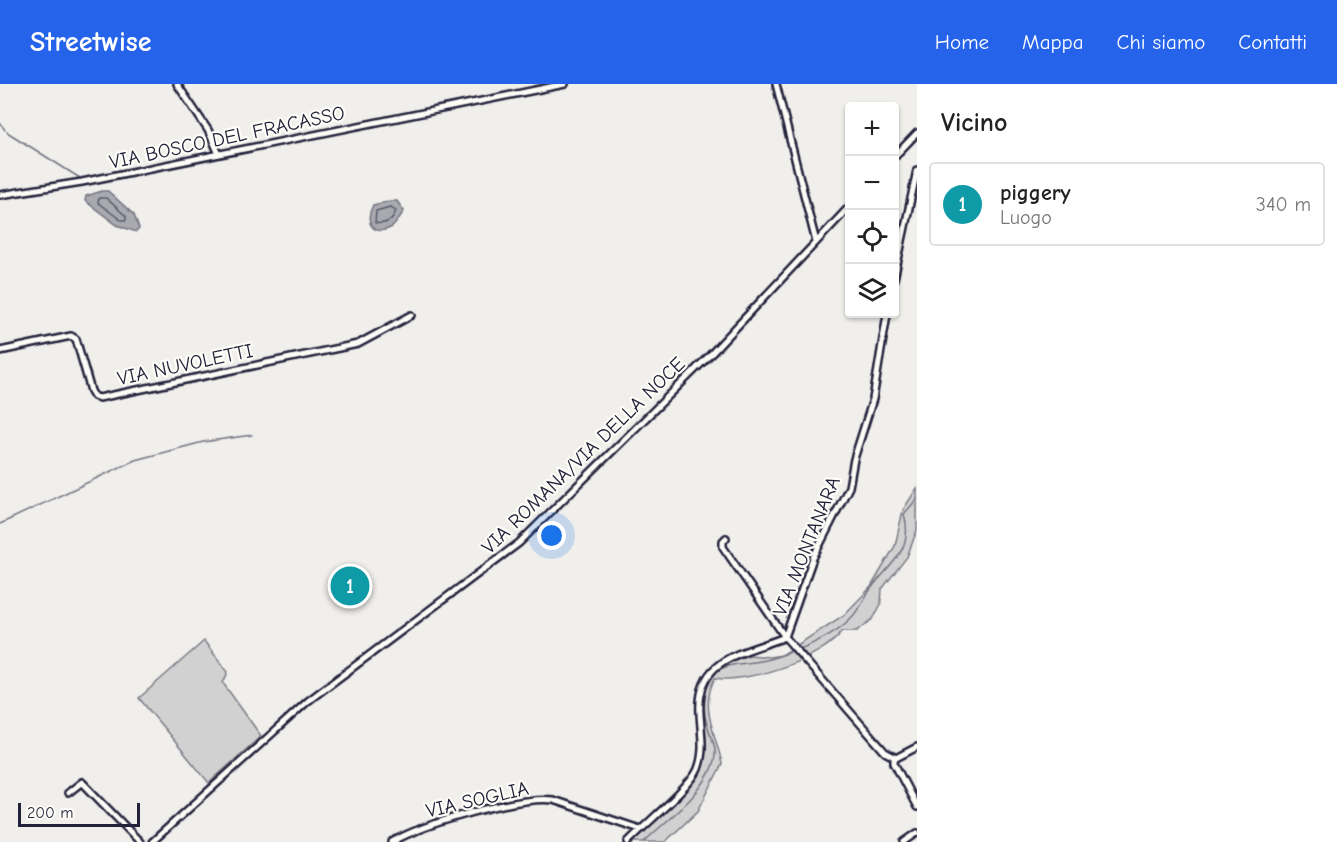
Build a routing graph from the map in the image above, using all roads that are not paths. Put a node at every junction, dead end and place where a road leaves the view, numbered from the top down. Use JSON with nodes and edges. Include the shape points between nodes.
{"nodes":[{"id":1,"x":177,"y":84,"type":"edge"},
{"id":2,"x":565,"y":84,"type":"edge"},
{"id":3,"x":776,"y":84,"type":"edge"},
{"id":4,"x":917,"y":133,"type":"edge"},
{"id":5,"x":219,"y":154,"type":"junction"},
{"id":6,"x":895,"y":156,"type":"edge"},
{"id":7,"x":917,"y":170,"type":"edge"},
{"id":8,"x":0,"y":195,"type":"edge"},
{"id":9,"x":845,"y":210,"type":"edge"},
{"id":10,"x":816,"y":242,"type":"junction"},
{"id":11,"x":897,"y":264,"type":"edge"},
{"id":12,"x":412,"y":315,"type":"dead end"},
{"id":13,"x":886,"y":318,"type":"edge"},
{"id":14,"x":0,"y":351,"type":"edge"},
{"id":15,"x":726,"y":538,"type":"dead end"},
{"id":16,"x":785,"y":637,"type":"junction"},
{"id":17,"x":917,"y":747,"type":"edge"},
{"id":18,"x":894,"y":758,"type":"junction"},
{"id":19,"x":69,"y":793,"type":"dead end"},
{"id":20,"x":917,"y":807,"type":"edge"},
{"id":21,"x":640,"y":829,"type":"junction"},
{"id":22,"x":917,"y":833,"type":"edge"},
{"id":23,"x":140,"y":842,"type":"edge"},
{"id":24,"x":152,"y":842,"type":"edge"},
{"id":25,"x":392,"y":842,"type":"edge"},
{"id":26,"x":628,"y":842,"type":"edge"},
{"id":27,"x":904,"y":842,"type":"edge"}],
"edges":[{"from":1,"to":5,"type":"street"},
{"from":2,"to":5,"type":"street","name":"VIA BOSCO DEL FRACASSO"},
{"from":3,"to":10,"type":"street"},
{"from":4,"to":6,"type":"street"},
{"from":5,"to":8,"type":"street","name":"VIA BOSCO DEL FRACASSO"},
{"from":7,"to":11,"type":"street"},
{"from":9,"to":10,"type":"street","name":"VIA ROMANA/VIA DELLA NOCE"},
{"from":10,"to":24,"type":"street","name":"VIA ROMANA/VIA DELLA NOCE","via":[[712,353],[519,543],[308,701]]},
{"from":12,"to":14,"type":"street","name":"VIA NUVOLETTI","via":[[358,344],[99,398],[91,391],[76,339],[71,336]]},
{"from":13,"to":16,"type":"street","name":"VIA MONTANARA","via":[[873,399],[849,487],[813,558]]},
{"from":15,"to":16,"type":"street","name":"VIA MONTANARA","via":[[723,547]]},
{"from":16,"to":18,"type":"street"},
{"from":16,"to":21,"type":"street","via":[[724,662],[708,673],[700,696],[702,752],[698,768],[690,781]]},
{"from":17,"to":18,"type":"street"},
{"from":18,"to":20,"type":"street"},
{"from":19,"to":23,"type":"street","via":[[82,782]]},
{"from":21,"to":25,"type":"street","name":"VIA SOGLIA","via":[[553,800],[539,800],[423,827]]},
{"from":21,"to":26,"type":"street"},
{"from":22,"to":27,"type":"street"}]}
